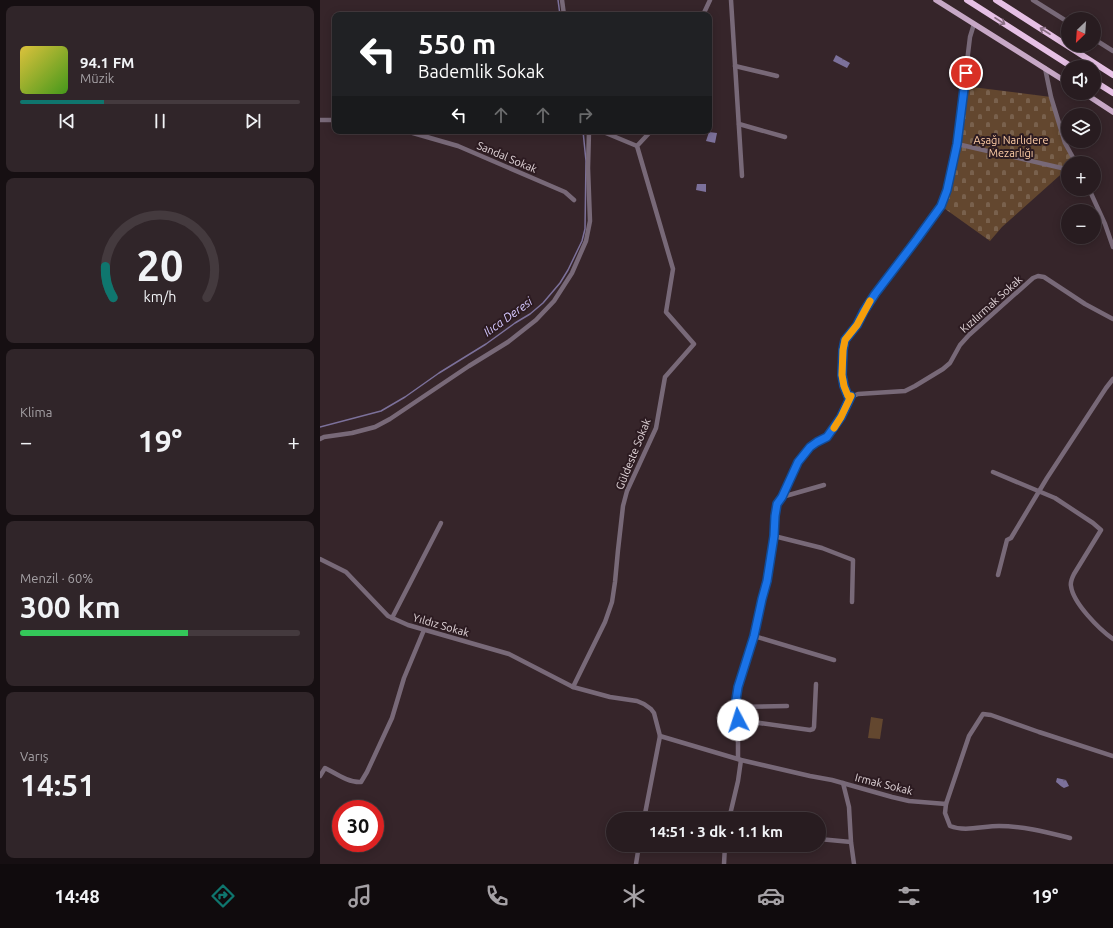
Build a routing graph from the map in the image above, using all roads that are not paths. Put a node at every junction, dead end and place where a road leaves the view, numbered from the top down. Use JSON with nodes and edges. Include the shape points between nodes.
{"nodes":[{"id":1,"x":562,"y":0,"type":"edge"},
{"id":2,"x":710,"y":0,"type":"edge"},
{"id":3,"x":731,"y":0,"type":"edge"},
{"id":4,"x":936,"y":0,"type":"edge"},
{"id":5,"x":967,"y":0,"type":"edge"},
{"id":6,"x":996,"y":0,"type":"edge"},
{"id":7,"x":1036,"y":1,"type":"edge"},
{"id":8,"x":564,"y":12,"type":"edge"},
{"id":9,"x":704,"y":12,"type":"edge"},
{"id":10,"x":1061,"y":17,"type":"edge"},
{"id":11,"x":974,"y":24,"type":"junction"},
{"id":12,"x":1101,"y":43,"type":"edge"},
{"id":13,"x":1113,"y":51,"type":"edge"},
{"id":14,"x":1061,"y":60,"type":"edge"},
{"id":15,"x":735,"y":66,"type":"junction"},
{"id":16,"x":1045,"y":68,"type":"junction"},
{"id":17,"x":1113,"y":75,"type":"edge"},
{"id":18,"x":777,"y":76,"type":"dead end"},
{"id":19,"x":1061,"y":78,"type":"edge"},
{"id":20,"x":1101,"y":85,"type":"edge"},
{"id":21,"x":1113,"y":93,"type":"edge"},
{"id":22,"x":1095,"y":100,"type":"edge"},
{"id":23,"x":1113,"y":112,"type":"edge"},
{"id":24,"x":320,"y":120,"type":"edge"},
{"id":25,"x":332,"y":120,"type":"edge"},
{"id":26,"x":739,"y":124,"type":"junction"},
{"id":27,"x":416,"y":134,"type":"edge"},
{"id":28,"x":589,"y":134,"type":"edge"},
{"id":29,"x":608,"y":134,"type":"edge"},
{"id":30,"x":648,"y":134,"type":"edge"},
{"id":31,"x":785,"y":138,"type":"dead end"},
{"id":32,"x":957,"y":144,"type":"junction"},
{"id":33,"x":637,"y":146,"type":"junction"},
{"id":34,"x":1072,"y":156,"type":"edge"},
{"id":35,"x":1061,"y":168,"type":"edge"},
{"id":36,"x":742,"y":176,"type":"dead end"},
{"id":37,"x":1092,"y":196,"type":"edge"},
{"id":38,"x":574,"y":200,"type":"dead end"},
{"id":39,"x":1113,"y":247,"type":"edge"},
{"id":40,"x":1113,"y":319,"type":"edge"},
{"id":41,"x":1113,"y":379,"type":"edge"},
{"id":42,"x":851,"y":396,"type":"junction"},
{"id":43,"x":320,"y":439,"type":"edge"},
{"id":44,"x":993,"y":472,"type":"dead end"},
{"id":45,"x":824,"y":485,"type":"dead end"},
{"id":46,"x":1038,"y":492,"type":"junction"},
{"id":47,"x":782,"y":497,"type":"junction"},
{"id":48,"x":441,"y":523,"type":"dead end"},
{"id":49,"x":774,"y":536,"type":"junction"},
{"id":50,"x":320,"y":559,"type":"edge"},
{"id":51,"x":998,"y":575,"type":"dead end"},
{"id":52,"x":852,"y":602,"type":"dead end"},
{"id":53,"x":392,"y":618,"type":"junction"},
{"id":54,"x":424,"y":630,"type":"junction"},
{"id":55,"x":754,"y":636,"type":"junction"},
{"id":56,"x":1113,"y":639,"type":"edge"},
{"id":57,"x":834,"y":660,"type":"dead end"},
{"id":58,"x":816,"y":684,"type":"dead end"},
{"id":59,"x":572,"y":687,"type":"junction"},
{"id":60,"x":788,"y":706,"type":"dead end"},
{"id":61,"x":737,"y":707,"type":"junction"},
{"id":62,"x":738,"y":720,"type":"junction"},
{"id":63,"x":660,"y":736,"type":"junction"},
{"id":64,"x":1113,"y":756,"type":"edge"},
{"id":65,"x":739,"y":760,"type":"junction"},
{"id":66,"x":320,"y":776,"type":"edge"},
{"id":67,"x":843,"y":783,"type":"junction"},
{"id":68,"x":946,"y":804,"type":"junction"},
{"id":69,"x":645,"y":812,"type":"edge"},
{"id":70,"x":731,"y":812,"type":"edge"},
{"id":71,"x":1070,"y":838,"type":"dead end"},
{"id":72,"x":826,"y":840,"type":"edge"},
{"id":73,"x":852,"y":842,"type":"junction"},
{"id":74,"x":638,"y":852,"type":"edge"},
{"id":75,"x":725,"y":852,"type":"edge"},
{"id":76,"x":636,"y":864,"type":"edge"},
{"id":77,"x":724,"y":864,"type":"edge"},
{"id":78,"x":854,"y":864,"type":"edge"}],
"edges":[{"from":1,"to":8,"type":"street"},
{"from":2,"to":9,"type":"street"},
{"from":3,"to":15,"type":"street"},
{"from":4,"to":11,"type":"main road"},
{"from":5,"to":14,"type":"highway","one_way":true},
{"from":17,"to":6,"type":"highway","one_way":true},
{"from":7,"to":10,"type":"street"},
{"from":11,"to":16,"type":"main road"},
{"from":11,"to":32,"type":"street","via":[[970,37]]},
{"from":12,"to":13,"type":"street"},
{"from":15,"to":18,"type":"street"},
{"from":15,"to":26,"type":"street"},
{"from":16,"to":19,"type":"main road"},
{"from":16,"to":34,"type":"street","via":[[1065,143]]},
{"from":20,"to":21,"type":"highway"},
{"from":22,"to":23,"type":"main road"},
{"from":24,"to":25,"type":"street"},
{"from":26,"to":31,"type":"street"},
{"from":26,"to":36,"type":"street"},
{"from":27,"to":38,"type":"street","name":"Sandal Sokak","via":[[458,146],[565,192]]},
{"from":28,"to":43,"type":"street","via":[[590,221],[586,242],[572,273],[554,301],[536,320],[508,342],[390,419],[375,427]]},
{"from":29,"to":33,"type":"street"},
{"from":30,"to":33,"type":"street"},
{"from":32,"to":35,"type":"street"},
{"from":32,"to":42,"type":"street","via":[[941,206],[875,294],[845,340],[842,375],[848,396]]},
{"from":33,"to":59,"type":"street","name":"Güldeste Sokak","via":[[673,269],[666,312],[694,344],[666,376],[656,428],[627,491],[623,506],[612,602],[605,622]]},
{"from":37,"to":39,"type":"street"},
{"from":40,"to":42,"type":"street","name":"Kızılırmak Sokak","via":[[1038,276],[969,335],[943,369],[905,391]]},
{"from":41,"to":46,"type":"street"},
{"from":42,"to":47,"type":"street","via":[[827,437],[810,447],[798,462]]},
{"from":44,"to":46,"type":"street"},
{"from":45,"to":47,"type":"street"},
{"from":46,"to":51,"type":"street","via":[[1011,538],[1007,540]]},
{"from":46,"to":56,"type":"street","via":[[1055,498],[1101,530],[1074,574],[1071,588],[1086,613]]},
{"from":47,"to":49,"type":"street","via":[[777,504]]},
{"from":48,"to":53,"type":"street"},
{"from":49,"to":52,"type":"street","via":[[822,548],[853,560]]},
{"from":49,"to":55,"type":"street"},
{"from":50,"to":53,"type":"street","name":"Yıldız Sokak","via":[[346,572]]},
{"from":53,"to":54,"type":"street","name":"Yıldız Sokak"},
{"from":54,"to":59,"type":"street","name":"Yıldız Sokak","via":[[509,654]]},
{"from":54,"to":66,"type":"street","via":[[404,678],[392,718],[361,782],[350,781],[325,768]]},
{"from":55,"to":57,"type":"street"},
{"from":55,"to":61,"type":"street","via":[[738,687]]},
{"from":58,"to":62,"type":"street","via":[[813,729]]},
{"from":59,"to":63,"type":"street","name":"Yıldız Sokak","via":[[644,704],[654,713]]},
{"from":60,"to":61,"type":"street"},
{"from":61,"to":62,"type":"street"},
{"from":62,"to":65,"type":"street"},
{"from":63,"to":65,"type":"street","name":"Irmak Sokak"},
{"from":63,"to":69,"type":"street"},
{"from":64,"to":68,"type":"street","via":[[983,714],[969,736]]},
{"from":65,"to":67,"type":"street","name":"Irmak Sokak"},
{"from":65,"to":70,"type":"street","via":[[738,781]]},
{"from":67,"to":68,"type":"street","name":"Irmak Sokak","via":[[909,801]]},
{"from":67,"to":73,"type":"street","via":[[849,807]]},
{"from":68,"to":71,"type":"street","via":[[945,813],[950,826],[956,828],[999,826],[1036,829]]},
{"from":72,"to":73,"type":"street"},
{"from":73,"to":78,"type":"street"},
{"from":74,"to":76,"type":"street"},
{"from":75,"to":77,"type":"street"}]}
